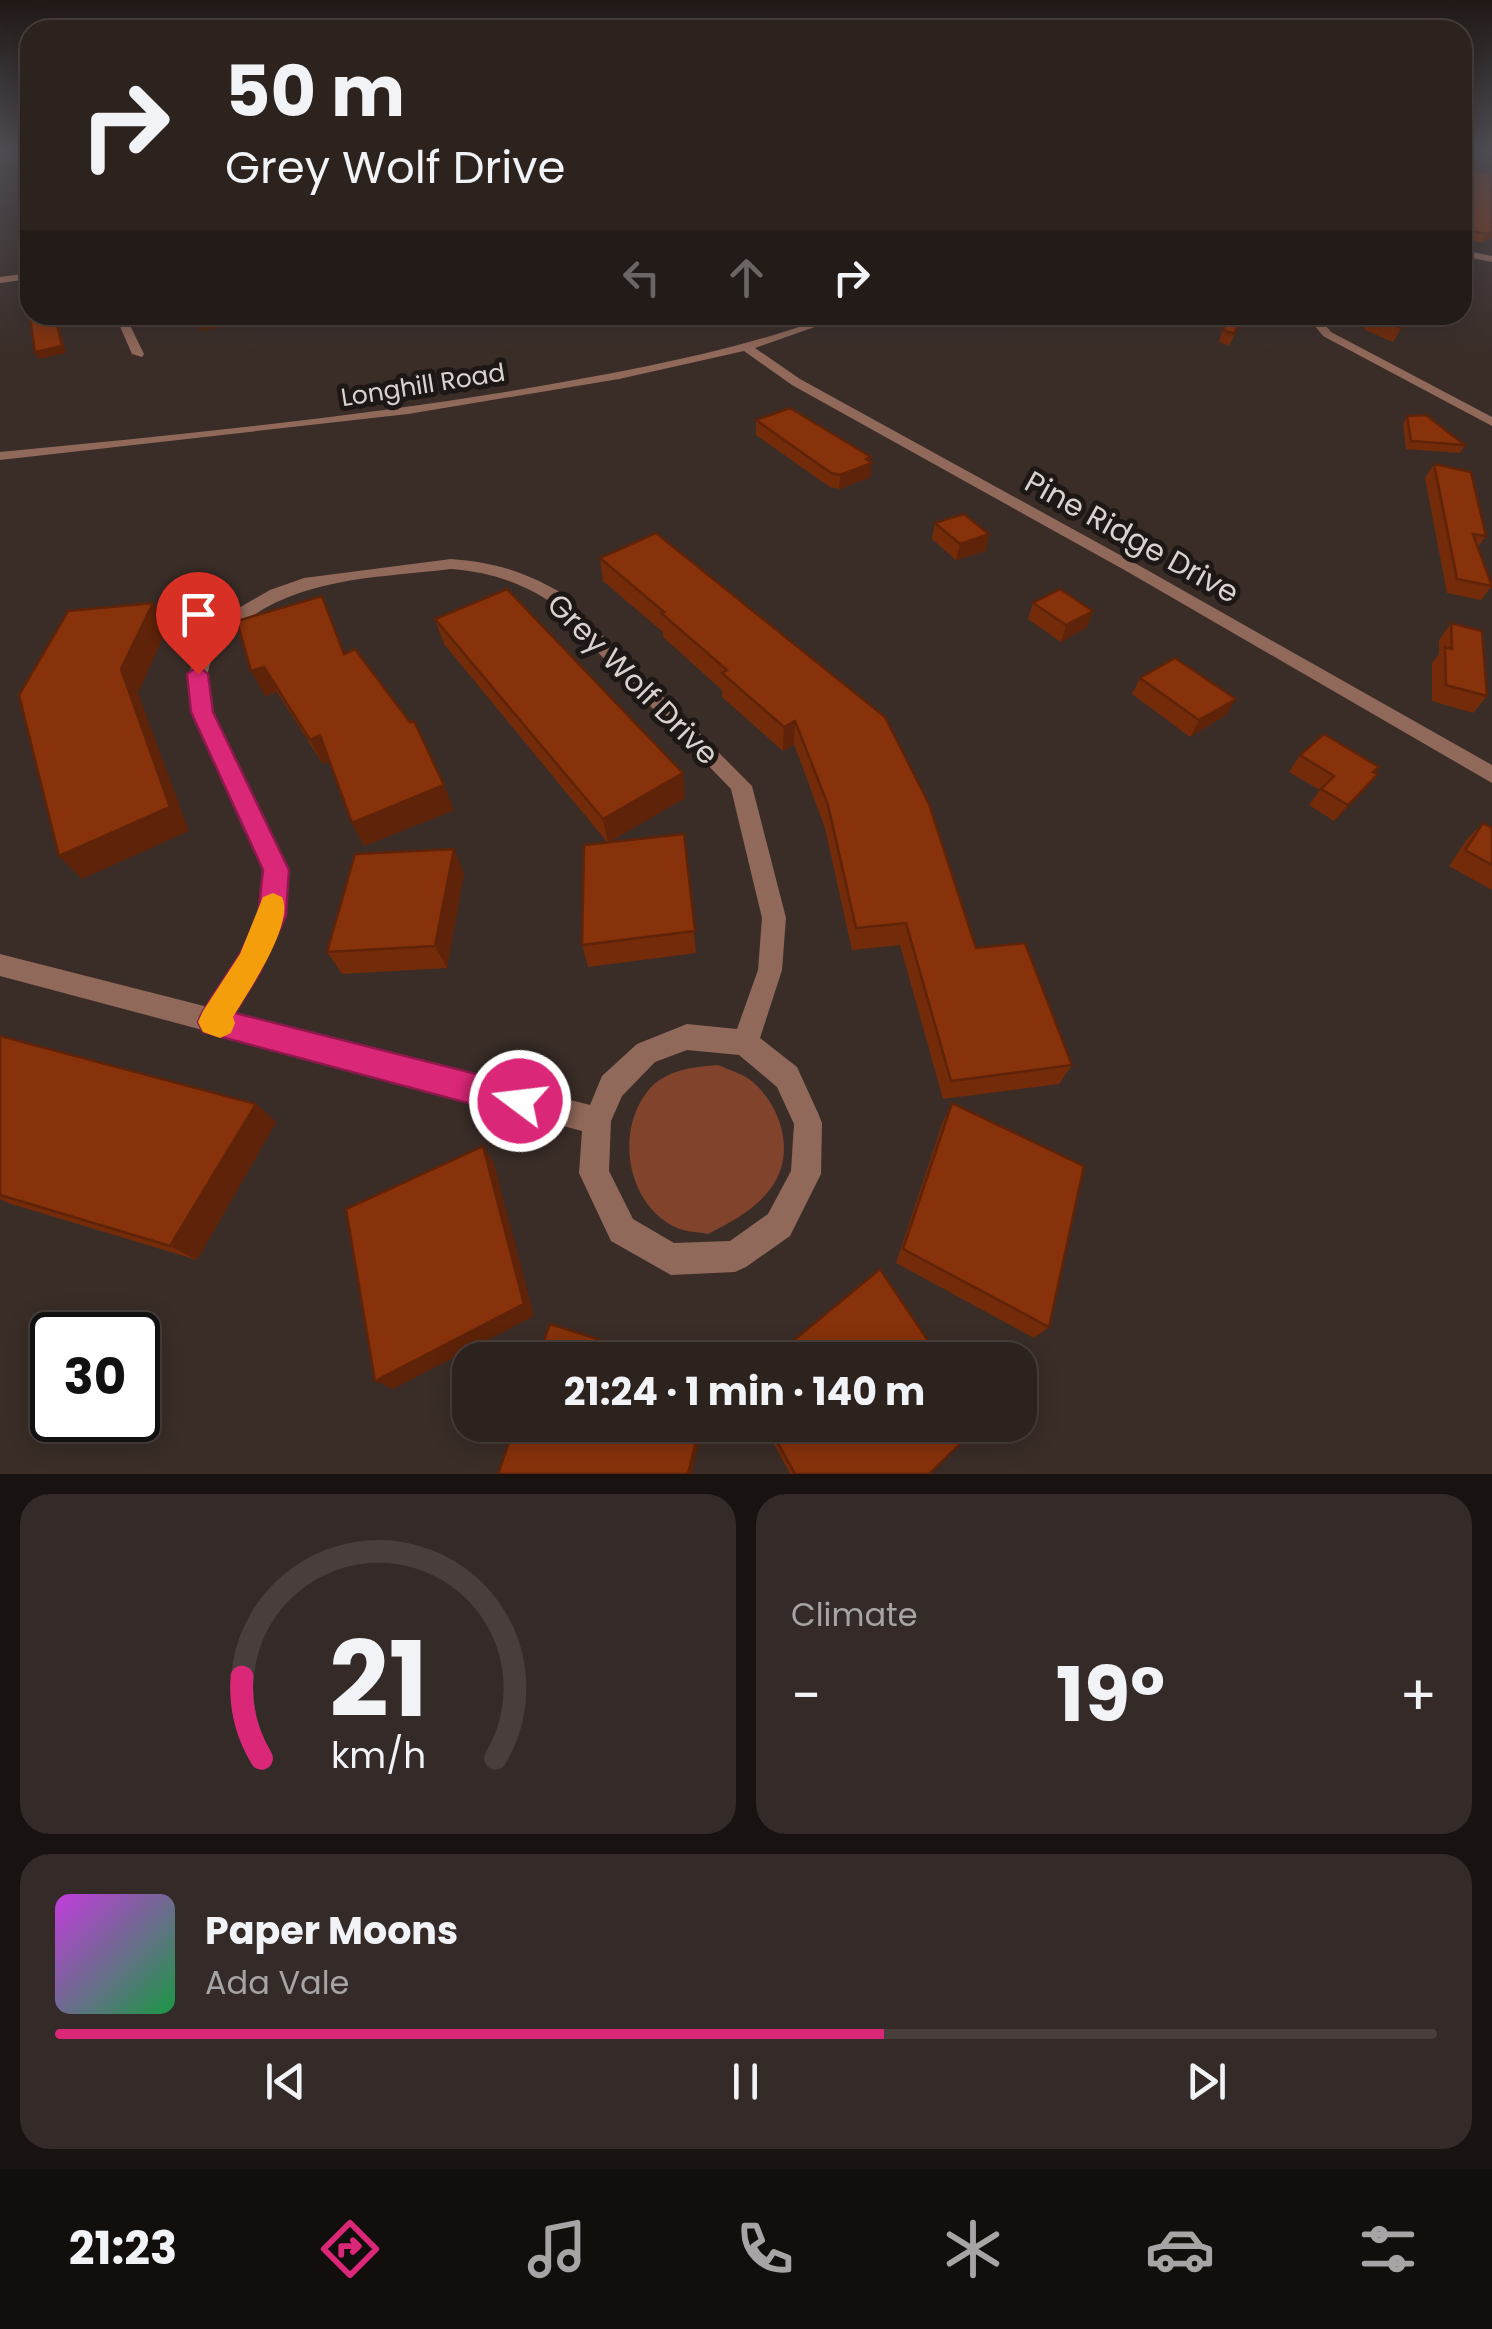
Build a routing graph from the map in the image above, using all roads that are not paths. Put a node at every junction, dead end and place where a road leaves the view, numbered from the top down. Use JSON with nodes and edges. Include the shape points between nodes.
{"nodes":[{"id":1,"x":125,"y":325,"type":"edge"},
{"id":2,"x":813,"y":325,"type":"edge"},
{"id":3,"x":1316,"y":325,"type":"edge"},
{"id":4,"x":746,"y":347,"type":"junction"},
{"id":5,"x":138,"y":354,"type":"dead end"},
{"id":6,"x":1492,"y":422,"type":"edge"},
{"id":7,"x":0,"y":456,"type":"edge"},
{"id":8,"x":1492,"y":774,"type":"edge"},
{"id":9,"x":0,"y":965,"type":"edge"},
{"id":10,"x":213,"y":1022,"type":"junction"},
{"id":11,"x":745,"y":1043,"type":"junction"},
{"id":12,"x":597,"y":1121,"type":"junction"}],
"edges":[{"from":1,"to":5,"type":"street"},
{"from":2,"to":4,"type":"street","name":"Longhill Road"},
{"from":3,"to":6,"type":"street"},
{"from":4,"to":7,"type":"street","name":"Longhill Road","via":[[614,377],[384,415]]},
{"from":4,"to":8,"type":"street","name":"Pine Ridge Drive","via":[[796,382]]},
{"from":9,"to":10,"type":"street"},
{"from":10,"to":11,"type":"street","name":"Grey Wolf Drive","via":[[272,916],[276,870],[202,712],[198,674],[211,642],[276,594],[310,582],[451,564],[488,567],[552,595],[741,786],[774,918],[770,970]]},
{"from":10,"to":12,"type":"street"},
{"from":11,"to":12,"type":"street","via":[[686,1037],[646,1053],[612,1086]]},
{"from":11,"to":12,"type":"street","via":[[787,1077],[808,1122],[806,1174],[779,1226],[734,1256],[671,1259],[622,1230],[594,1172]]}]}
